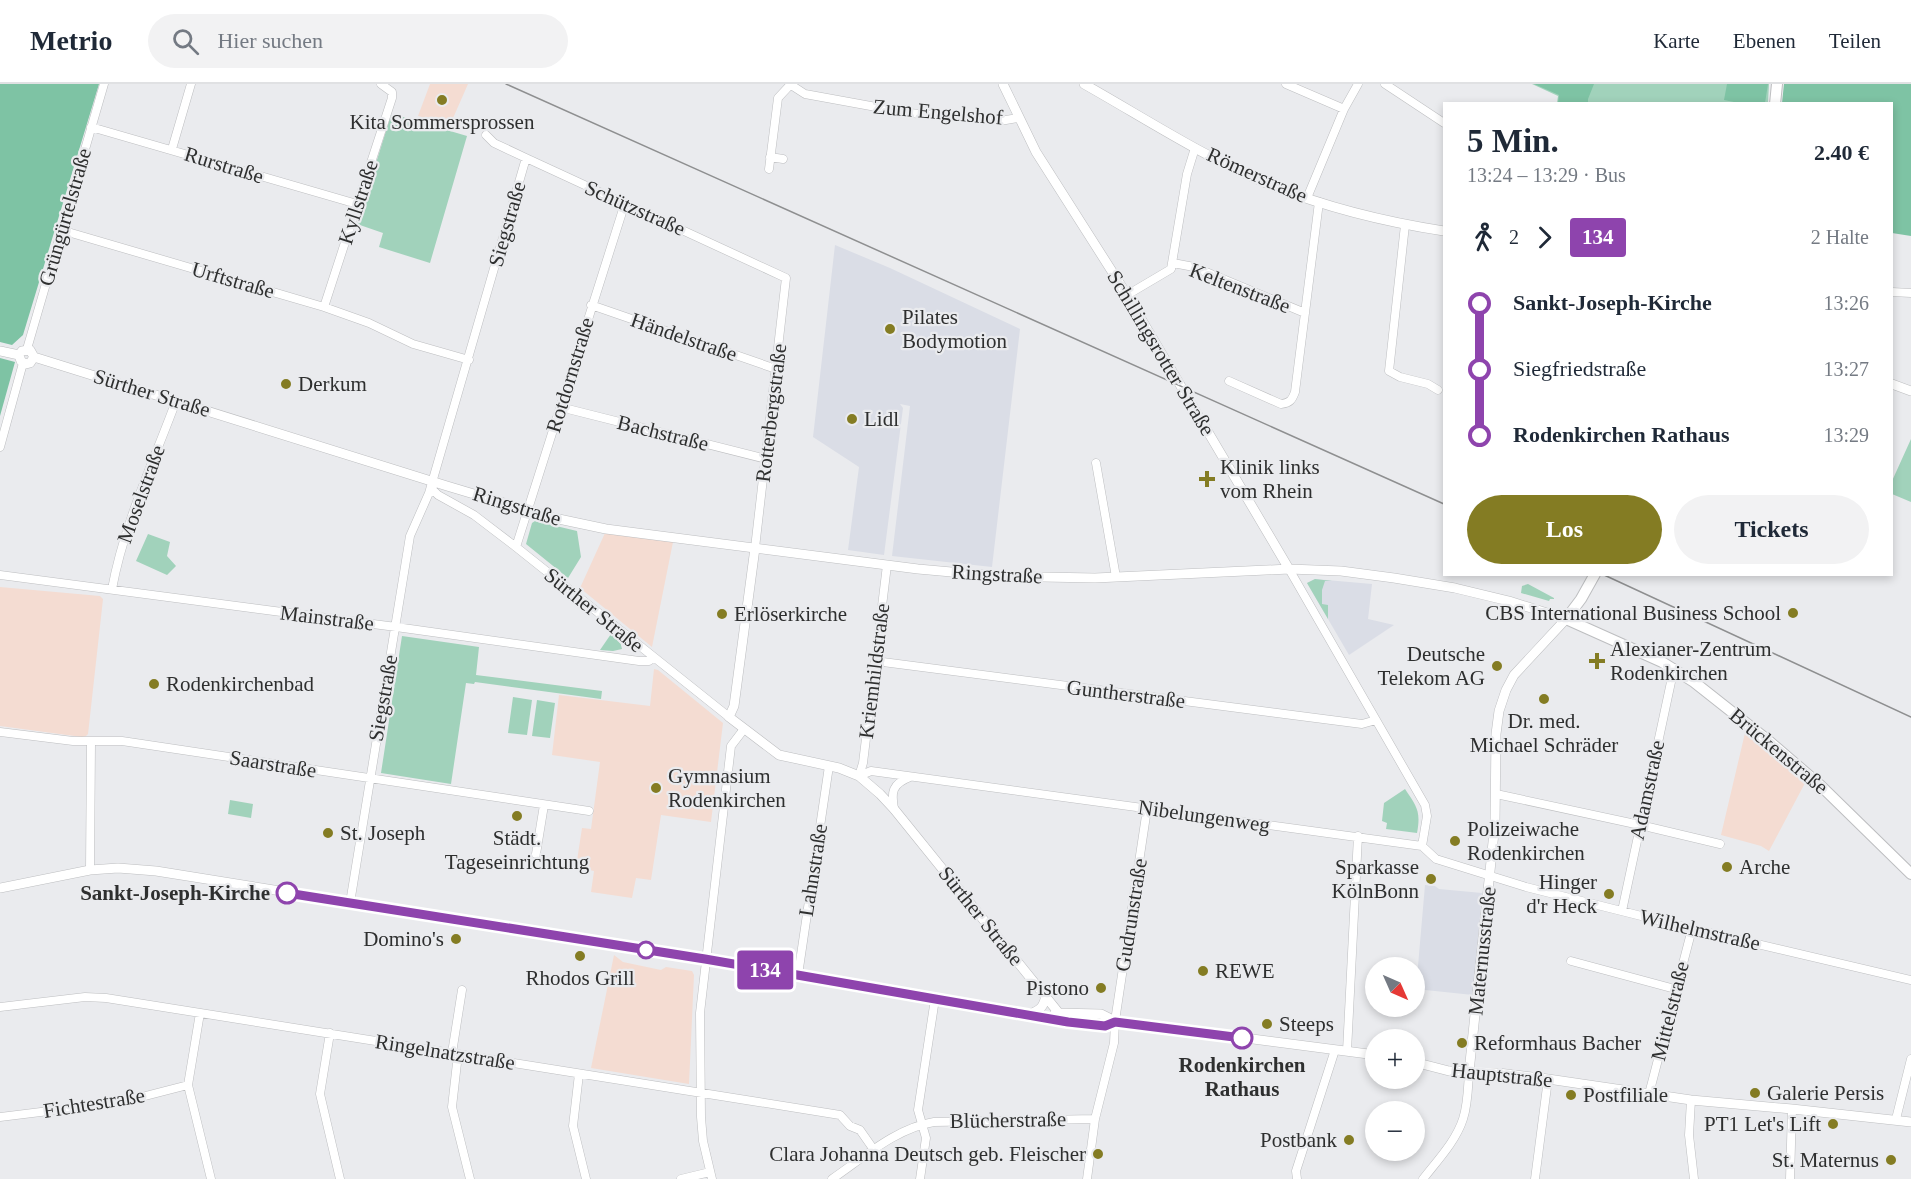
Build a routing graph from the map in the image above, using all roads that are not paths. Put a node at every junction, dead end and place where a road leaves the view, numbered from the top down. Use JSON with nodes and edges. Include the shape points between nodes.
{"nodes":[{"id":1,"x":104,"y":84,"type":"edge"},
{"id":2,"x":191,"y":84,"type":"edge"},
{"id":3,"x":381,"y":84,"type":"edge"},
{"id":4,"x":791,"y":84,"type":"edge"},
{"id":5,"x":1003,"y":84,"type":"edge"},
{"id":6,"x":1084,"y":84,"type":"edge"},
{"id":7,"x":1286,"y":84,"type":"edge"},
{"id":8,"x":1358,"y":84,"type":"edge"},
{"id":9,"x":1384,"y":84,"type":"edge"},
{"id":10,"x":1777,"y":84,"type":"edge"},
{"id":11,"x":1775,"y":102,"type":"edge"},
{"id":12,"x":1344,"y":109,"type":"junction"},
{"id":13,"x":1018,"y":118,"type":"junction"},
{"id":14,"x":1443,"y":122,"type":"edge"},
{"id":15,"x":91,"y":127,"type":"junction"},
{"id":16,"x":486,"y":135,"type":"dead end"},
{"id":17,"x":1196,"y":148,"type":"junction"},
{"id":18,"x":172,"y":149,"type":"junction"},
{"id":19,"x":770,"y":157,"type":"junction"},
{"id":20,"x":526,"y":159,"type":"junction"},
{"id":21,"x":783,"y":159,"type":"dead end"},
{"id":22,"x":769,"y":169,"type":"dead end"},
{"id":23,"x":1307,"y":198,"type":"junction"},
{"id":24,"x":1319,"y":202,"type":"junction"},
{"id":25,"x":625,"y":203,"type":"junction"},
{"id":26,"x":357,"y":204,"type":"junction"},
{"id":27,"x":1405,"y":225,"type":"junction"},
{"id":28,"x":62,"y":230,"type":"junction"},
{"id":29,"x":1443,"y":231,"type":"edge"},
{"id":30,"x":1173,"y":263,"type":"junction"},
{"id":31,"x":786,"y":278,"type":"joint"},
{"id":32,"x":1893,"y":292,"type":"edge"},
{"id":33,"x":1911,"y":293,"type":"edge"},
{"id":34,"x":1127,"y":295,"type":"junction"},
{"id":35,"x":591,"y":305,"type":"junction"},
{"id":36,"x":324,"y":307,"type":"junction"},
{"id":37,"x":1305,"y":313,"type":"junction"},
{"id":38,"x":0,"y":351,"type":"edge"},
{"id":39,"x":26,"y":356,"type":"junction"},
{"id":40,"x":469,"y":360,"type":"junction"},
{"id":41,"x":776,"y":369,"type":"junction"},
{"id":42,"x":1229,"y":381,"type":"dead end"},
{"id":43,"x":1893,"y":384,"type":"edge"},
{"id":44,"x":1438,"y":390,"type":"dead end"},
{"id":45,"x":1911,"y":391,"type":"edge"},
{"id":46,"x":176,"y":401,"type":"junction"},
{"id":47,"x":560,"y":407,"type":"junction"},
{"id":48,"x":0,"y":447,"type":"edge"},
{"id":49,"x":766,"y":459,"type":"junction"},
{"id":50,"x":1096,"y":462,"type":"dead end"},
{"id":51,"x":432,"y":481,"type":"junction"},
{"id":52,"x":528,"y":510,"type":"junction"},
{"id":53,"x":516,"y":547,"type":"junction"},
{"id":54,"x":755,"y":548,"type":"junction"},
{"id":55,"x":887,"y":565,"type":"junction"},
{"id":56,"x":1289,"y":569,"type":"junction"},
{"id":57,"x":0,"y":575,"type":"edge"},
{"id":58,"x":1594,"y":576,"type":"edge"},
{"id":59,"x":1116,"y":577,"type":"junction"},
{"id":60,"x":112,"y":589,"type":"junction"},
{"id":61,"x":1566,"y":619,"type":"junction"},
{"id":62,"x":396,"y":627,"type":"junction"},
{"id":63,"x":653,"y":658,"type":"junction"},
{"id":64,"x":875,"y":661,"type":"junction"},
{"id":65,"x":1674,"y":668,"type":"junction"},
{"id":66,"x":729,"y":717,"type":"junction"},
{"id":67,"x":1376,"y":720,"type":"junction"},
{"id":68,"x":744,"y":729,"type":"junction"},
{"id":69,"x":0,"y":732,"type":"edge"},
{"id":70,"x":92,"y":742,"type":"junction"},
{"id":71,"x":829,"y":766,"type":"junction"},
{"id":72,"x":859,"y":776,"type":"junction"},
{"id":73,"x":911,"y":777,"type":"junction"},
{"id":74,"x":370,"y":778,"type":"junction"},
{"id":75,"x":1496,"y":794,"type":"junction"},
{"id":76,"x":544,"y":805,"type":"junction"},
{"id":77,"x":894,"y":809,"type":"junction"},
{"id":78,"x":1147,"y":809,"type":"junction"},
{"id":79,"x":589,"y":811,"type":"dead end"},
{"id":80,"x":1640,"y":825,"type":"junction"},
{"id":81,"x":1358,"y":836,"type":"junction"},
{"id":82,"x":1720,"y":844,"type":"dead end"},
{"id":83,"x":1422,"y":846,"type":"junction"},
{"id":84,"x":536,"y":854,"type":"dead end"},
{"id":85,"x":90,"y":870,"type":"junction"},
{"id":86,"x":1911,"y":874,"type":"edge"},
{"id":87,"x":1490,"y":876,"type":"junction"},
{"id":88,"x":0,"y":888,"type":"edge"},
{"id":89,"x":350,"y":903,"type":"junction"},
{"id":90,"x":1622,"y":911,"type":"junction"},
{"id":91,"x":1692,"y":929,"type":"junction"},
{"id":92,"x":705,"y":959,"type":"junction"},
{"id":93,"x":1571,"y":961,"type":"dead end"},
{"id":94,"x":798,"y":975,"type":"junction"},
{"id":95,"x":1911,"y":980,"type":"edge"},
{"id":96,"x":1675,"y":989,"type":"junction"},
{"id":97,"x":462,"y":990,"type":"dead end"},
{"id":98,"x":1046,"y":995,"type":"junction"},
{"id":99,"x":935,"y":999,"type":"junction"},
{"id":100,"x":0,"y":1007,"type":"edge"},
{"id":101,"x":1058,"y":1012,"type":"junction"},
{"id":102,"x":200,"y":1013,"type":"junction"},
{"id":103,"x":1082,"y":1013,"type":"junction"},
{"id":104,"x":1029,"y":1014,"type":"junction"},
{"id":105,"x":1068,"y":1022,"type":"junction"},
{"id":106,"x":1115,"y":1022,"type":"junction"},
{"id":107,"x":330,"y":1033,"type":"junction"},
{"id":108,"x":1335,"y":1050,"type":"junction"},
{"id":109,"x":1347,"y":1052,"type":"junction"},
{"id":110,"x":455,"y":1053,"type":"junction"},
{"id":111,"x":1365,"y":1054,"type":"edge"},
{"id":112,"x":1911,"y":1059,"type":"edge"},
{"id":113,"x":1425,"y":1065,"type":"edge"},
{"id":114,"x":1469,"y":1072,"type":"junction"},
{"id":115,"x":579,"y":1074,"type":"junction"},
{"id":116,"x":1548,"y":1079,"type":"junction"},
{"id":117,"x":188,"y":1085,"type":"junction"},
{"id":118,"x":700,"y":1093,"type":"junction"},
{"id":119,"x":1649,"y":1094,"type":"junction"},
{"id":120,"x":1691,"y":1100,"type":"junction"},
{"id":121,"x":1792,"y":1108,"type":"junction"},
{"id":122,"x":0,"y":1117,"type":"edge"},
{"id":123,"x":1095,"y":1119,"type":"junction"},
{"id":124,"x":1896,"y":1119,"type":"junction"},
{"id":125,"x":1911,"y":1122,"type":"edge"},
{"id":126,"x":922,"y":1124,"type":"junction"},
{"id":127,"x":874,"y":1150,"type":"junction"},
{"id":128,"x":711,"y":1176,"type":"edge"},
{"id":129,"x":211,"y":1179,"type":"edge"},
{"id":130,"x":340,"y":1179,"type":"edge"},
{"id":131,"x":470,"y":1179,"type":"edge"},
{"id":132,"x":586,"y":1179,"type":"edge"},
{"id":133,"x":681,"y":1179,"type":"edge"},
{"id":134,"x":832,"y":1179,"type":"edge"},
{"id":135,"x":920,"y":1179,"type":"edge"},
{"id":136,"x":1087,"y":1179,"type":"edge"},
{"id":137,"x":1297,"y":1179,"type":"edge"},
{"id":138,"x":1423,"y":1179,"type":"edge"},
{"id":139,"x":1535,"y":1179,"type":"edge"},
{"id":140,"x":1694,"y":1179,"type":"edge"},
{"id":141,"x":1790,"y":1179,"type":"edge"}],
"edges":[{"from":1,"to":15,"type":"street","name":"Grüngürtelstraße"},
{"from":2,"to":18,"type":"street"},
{"from":3,"to":26,"type":"street","name":"Kyllstraße","via":[[393,92],[392,98]]},
{"from":4,"to":13,"type":"street","name":"Zum Engelshof","via":[[805,94],[909,113],[1000,121]]},
{"from":4,"to":19,"type":"street","name":"Zum Engelshof","via":[[778,98]]},
{"from":5,"to":13,"type":"street","name":"Schillingsrotter Straße"},
{"from":6,"to":17,"type":"street","name":"Römerstraße"},
{"from":7,"to":12,"type":"street"},
{"from":8,"to":12,"type":"street"},
{"from":9,"to":14,"type":"street"},
{"from":10,"to":11,"type":"main road"},
{"from":12,"to":23,"type":"street"},
{"from":13,"to":34,"type":"street","name":"Schillingsrotter Straße"},
{"from":15,"to":18,"type":"street","name":"Rurstraße"},
{"from":15,"to":28,"type":"street","name":"Grüngürtelstraße"},
{"from":16,"to":20,"type":"street","name":"Schützstraße"},
{"from":17,"to":23,"type":"street","name":"Römerstraße","via":[[1234,169]]},
{"from":17,"to":30,"type":"street","via":[[1187,174]]},
{"from":18,"to":26,"type":"street","name":"Rurstraße"},
{"from":19,"to":21,"type":"street"},
{"from":19,"to":22,"type":"street","name":"Zum Engelshof"},
{"from":20,"to":25,"type":"street","name":"Schützstraße"},
{"from":20,"to":40,"type":"street","name":"Siegstraße"},
{"from":23,"to":24,"type":"street","name":"Römerstraße"},
{"from":24,"to":27,"type":"street","name":"Römerstraße"},
{"from":24,"to":37,"type":"street","name":"Keltenstraße"},
{"from":25,"to":31,"type":"street","name":"Schützstraße"},
{"from":25,"to":35,"type":"street","name":"Rotdornstraße"},
{"from":26,"to":36,"type":"street","name":"Kyllstraße"},
{"from":27,"to":29,"type":"street","name":"Römerstraße"},
{"from":27,"to":44,"type":"street","via":[[1389,371]]},
{"from":28,"to":36,"type":"street","name":"Urftstraße"},
{"from":28,"to":39,"type":"street","name":"Grüngürtelstraße"},
{"from":30,"to":34,"type":"street","via":[[1171,269]]},
{"from":30,"to":37,"type":"street","name":"Keltenstraße","via":[[1194,267]]},
{"from":31,"to":41,"type":"street","name":"Rotterbergstraße"},
{"from":32,"to":33,"type":"street"},
{"from":34,"to":56,"type":"street","name":"Schillingsrotter Straße"},
{"from":35,"to":41,"type":"street","name":"Händelstraße"},
{"from":35,"to":47,"type":"street","name":"Rotdornstraße"},
{"from":36,"to":40,"type":"street","name":"Urftstraße","via":[[418,346]]},
{"from":37,"to":42,"type":"street","name":"Keltenstraße","via":[[1295,392],[1288,403],[1281,404]]},
{"from":38,"to":39,"type":"street","name":"Sürther Straße"},
{"from":39,"to":46,"type":"street","name":"Sürther Straße"},
{"from":39,"to":48,"type":"street","name":"Grüngürtelstraße"},
{"from":40,"to":51,"type":"street","name":"Siegstraße"},
{"from":41,"to":49,"type":"street","name":"Rotterbergstraße"},
{"from":43,"to":45,"type":"street"},
{"from":46,"to":51,"type":"street","name":"Sürther Straße"},
{"from":46,"to":60,"type":"street","name":"Moselstraße","via":[[130,520]]},
{"from":47,"to":49,"type":"street","name":"Bachstraße"},
{"from":47,"to":52,"type":"street","name":"Rotdornstraße"},
{"from":49,"to":54,"type":"street","name":"Rotterbergstraße"},
{"from":50,"to":59,"type":"street"},
{"from":51,"to":52,"type":"street","name":"Ringstraße"},
{"from":51,"to":53,"type":"street","name":"Sürther Straße","via":[[438,495],[474,515]]},
{"from":51,"to":62,"type":"street","name":"Siegstraße","via":[[410,536]]},
{"from":52,"to":53,"type":"street","name":"Rotdornstraße"},
{"from":52,"to":54,"type":"street","name":"Ringstraße","via":[[606,529]]},
{"from":53,"to":63,"type":"street","name":"Sürther Straße"},
{"from":54,"to":55,"type":"street","name":"Ringstraße"},
{"from":54,"to":66,"type":"street","via":[[734,706]]},
{"from":55,"to":59,"type":"street","name":"Ringstraße","via":[[996,576]]},
{"from":55,"to":64,"type":"street","name":"Kriemhildstraße"},
{"from":56,"to":59,"type":"street","name":"Ringstraße"},
{"from":56,"to":61,"type":"street","name":"Ringstraße","via":[[1341,571],[1425,583],[1509,601]]},
{"from":56,"to":67,"type":"street","name":"Schillingsrotter Straße"},
{"from":57,"to":60,"type":"street","name":"Mainstraße"},
{"from":58,"to":61,"type":"main road","name":"Maternusstraße"},
{"from":60,"to":62,"type":"street","name":"Mainstraße"},
{"from":61,"to":65,"type":"main road","name":"Brückenstraße"},
{"from":61,"to":75,"type":"street","name":"Maternusstraße","via":[[1514,675],[1506,690],[1497,726]]},
{"from":62,"to":63,"type":"street","name":"Mainstraße","via":[[639,661]]},
{"from":62,"to":74,"type":"street","name":"Siegstraße"},
{"from":63,"to":66,"type":"street","name":"Sürther Straße"},
{"from":64,"to":67,"type":"street","name":"Guntherstraße","via":[[1362,724]]},
{"from":64,"to":72,"type":"street","name":"Kriemhildstraße"},
{"from":65,"to":80,"type":"street","name":"Adamstraße"},
{"from":65,"to":86,"type":"main road","name":"Brückenstraße","via":[[1820,784]]},
{"from":66,"to":68,"type":"street","name":"Sürther Straße"},
{"from":67,"to":83,"type":"street","name":"Schillingsrotter Straße","via":[[1427,808]]},
{"from":68,"to":71,"type":"street","name":"Sürther Straße","via":[[779,755]]},
{"from":68,"to":92,"type":"street","via":[[731,746]]},
{"from":69,"to":70,"type":"street","name":"Saarstraße"},
{"from":70,"to":74,"type":"street","name":"Saarstraße","via":[[122,741]]},
{"from":70,"to":85,"type":"street"},
{"from":71,"to":72,"type":"street","name":"Sürther Straße"},
{"from":71,"to":94,"type":"street","name":"Lahnstraße"},
{"from":72,"to":73,"type":"street","name":"Nibelungenweg","via":[[871,771]]},
{"from":72,"to":77,"type":"street","name":"Sürther Straße"},
{"from":73,"to":77,"type":"street","via":[[894,788]]},
{"from":73,"to":78,"type":"street","name":"Nibelungenweg"},
{"from":74,"to":76,"type":"street","name":"Saarstraße"},
{"from":74,"to":89,"type":"street","name":"Siegstraße"},
{"from":75,"to":80,"type":"street"},
{"from":75,"to":87,"type":"street","name":"Maternusstraße"},
{"from":76,"to":79,"type":"street","name":"Saarstraße"},
{"from":76,"to":84,"type":"street"},
{"from":77,"to":98,"type":"street","name":"Sürther Straße"},
{"from":78,"to":81,"type":"street","name":"Nibelungenweg"},
{"from":78,"to":106,"type":"street","name":"Gudrunstraße"},
{"from":80,"to":82,"type":"street"},
{"from":80,"to":90,"type":"street","name":"Adamstraße"},
{"from":81,"to":83,"type":"street","name":"Nibelungenweg"},
{"from":81,"to":109,"type":"street"},
{"from":83,"to":87,"type":"street","name":"Nibelungenweg","via":[[1436,859]]},
{"from":85,"to":88,"type":"street"},
{"from":85,"to":89,"type":"street","via":[[156,871]]},
{"from":87,"to":90,"type":"street","name":"Wilhelmstraße"},
{"from":87,"to":114,"type":"street","name":"Maternusstraße"},
{"from":89,"to":92,"type":"street"},
{"from":90,"to":91,"type":"street","name":"Wilhelmstraße"},
{"from":91,"to":95,"type":"street","name":"Wilhelmstraße"},
{"from":91,"to":96,"type":"street","name":"Mittelstraße"},
{"from":92,"to":94,"type":"street"},
{"from":92,"to":118,"type":"street"},
{"from":93,"to":96,"type":"street"},
{"from":94,"to":99,"type":"street"},
{"from":96,"to":119,"type":"street","name":"Mittelstraße"},
{"from":97,"to":110,"type":"street"},
{"from":98,"to":101,"type":"street","name":"Sürther Straße"},
{"from":98,"to":103,"type":"street"},
{"from":98,"to":104,"type":"street","via":[[1044,1005]]},
{"from":99,"to":104,"type":"street"},
{"from":99,"to":126,"type":"street","via":[[918,1110]]},
{"from":100,"to":102,"type":"street","name":"Ringelnatzstraße","via":[[106,998]]},
{"from":101,"to":103,"type":"street"},
{"from":101,"to":104,"type":"street"},
{"from":101,"to":105,"type":"street"},
{"from":102,"to":107,"type":"street","name":"Ringelnatzstraße"},
{"from":102,"to":117,"type":"street"},
{"from":103,"to":106,"type":"street","via":[[1101,1014]]},
{"from":104,"to":105,"type":"street"},
{"from":105,"to":106,"type":"street","via":[[1105,1026]]},
{"from":106,"to":108,"type":"street"},
{"from":106,"to":123,"type":"street","name":"Gudrunstraße","via":[[1114,1043]]},
{"from":107,"to":110,"type":"street","name":"Ringelnatzstraße"},
{"from":107,"to":130,"type":"street","via":[[320,1094]]},
{"from":108,"to":109,"type":"street"},
{"from":108,"to":137,"type":"street","via":[[1296,1171]]},
{"from":109,"to":111,"type":"street"},
{"from":110,"to":115,"type":"street","name":"Ringelnatzstraße"},
{"from":110,"to":131,"type":"street","via":[[452,1107]]},
{"from":112,"to":124,"type":"street"},
{"from":113,"to":114,"type":"street","name":"Hauptstraße"},
{"from":114,"to":116,"type":"street","name":"Hauptstraße"},
{"from":114,"to":138,"type":"street","via":[[1458,1131]]},
{"from":115,"to":118,"type":"street","name":"Ringelnatzstraße"},
{"from":115,"to":132,"type":"street","via":[[573,1126]]},
{"from":116,"to":119,"type":"street","name":"Hauptstraße"},
{"from":116,"to":139,"type":"street"},
{"from":117,"to":122,"type":"street","name":"Fichtestraße","via":[[122,1102]]},
{"from":117,"to":129,"type":"street"},
{"from":118,"to":127,"type":"street","name":"Ringelnatzstraße","via":[[840,1115],[860,1130]]},
{"from":118,"to":128,"type":"street","via":[[703,1141]]},
{"from":119,"to":120,"type":"street","name":"Hauptstraße"},
{"from":120,"to":121,"type":"street","name":"Hauptstraße"},
{"from":120,"to":140,"type":"street","via":[[1689,1135]]},
{"from":121,"to":124,"type":"street","name":"Hauptstraße"},
{"from":121,"to":141,"type":"street"},
{"from":123,"to":126,"type":"street","name":"Blücherstraße"},
{"from":123,"to":136,"type":"street","name":"Gudrunstraße"},
{"from":124,"to":125,"type":"street","name":"Hauptstraße"},
{"from":126,"to":127,"type":"street"},
{"from":126,"to":135,"type":"street","via":[[926,1138]]},
{"from":127,"to":134,"type":"street"},
{"from":128,"to":133,"type":"street"}]}
